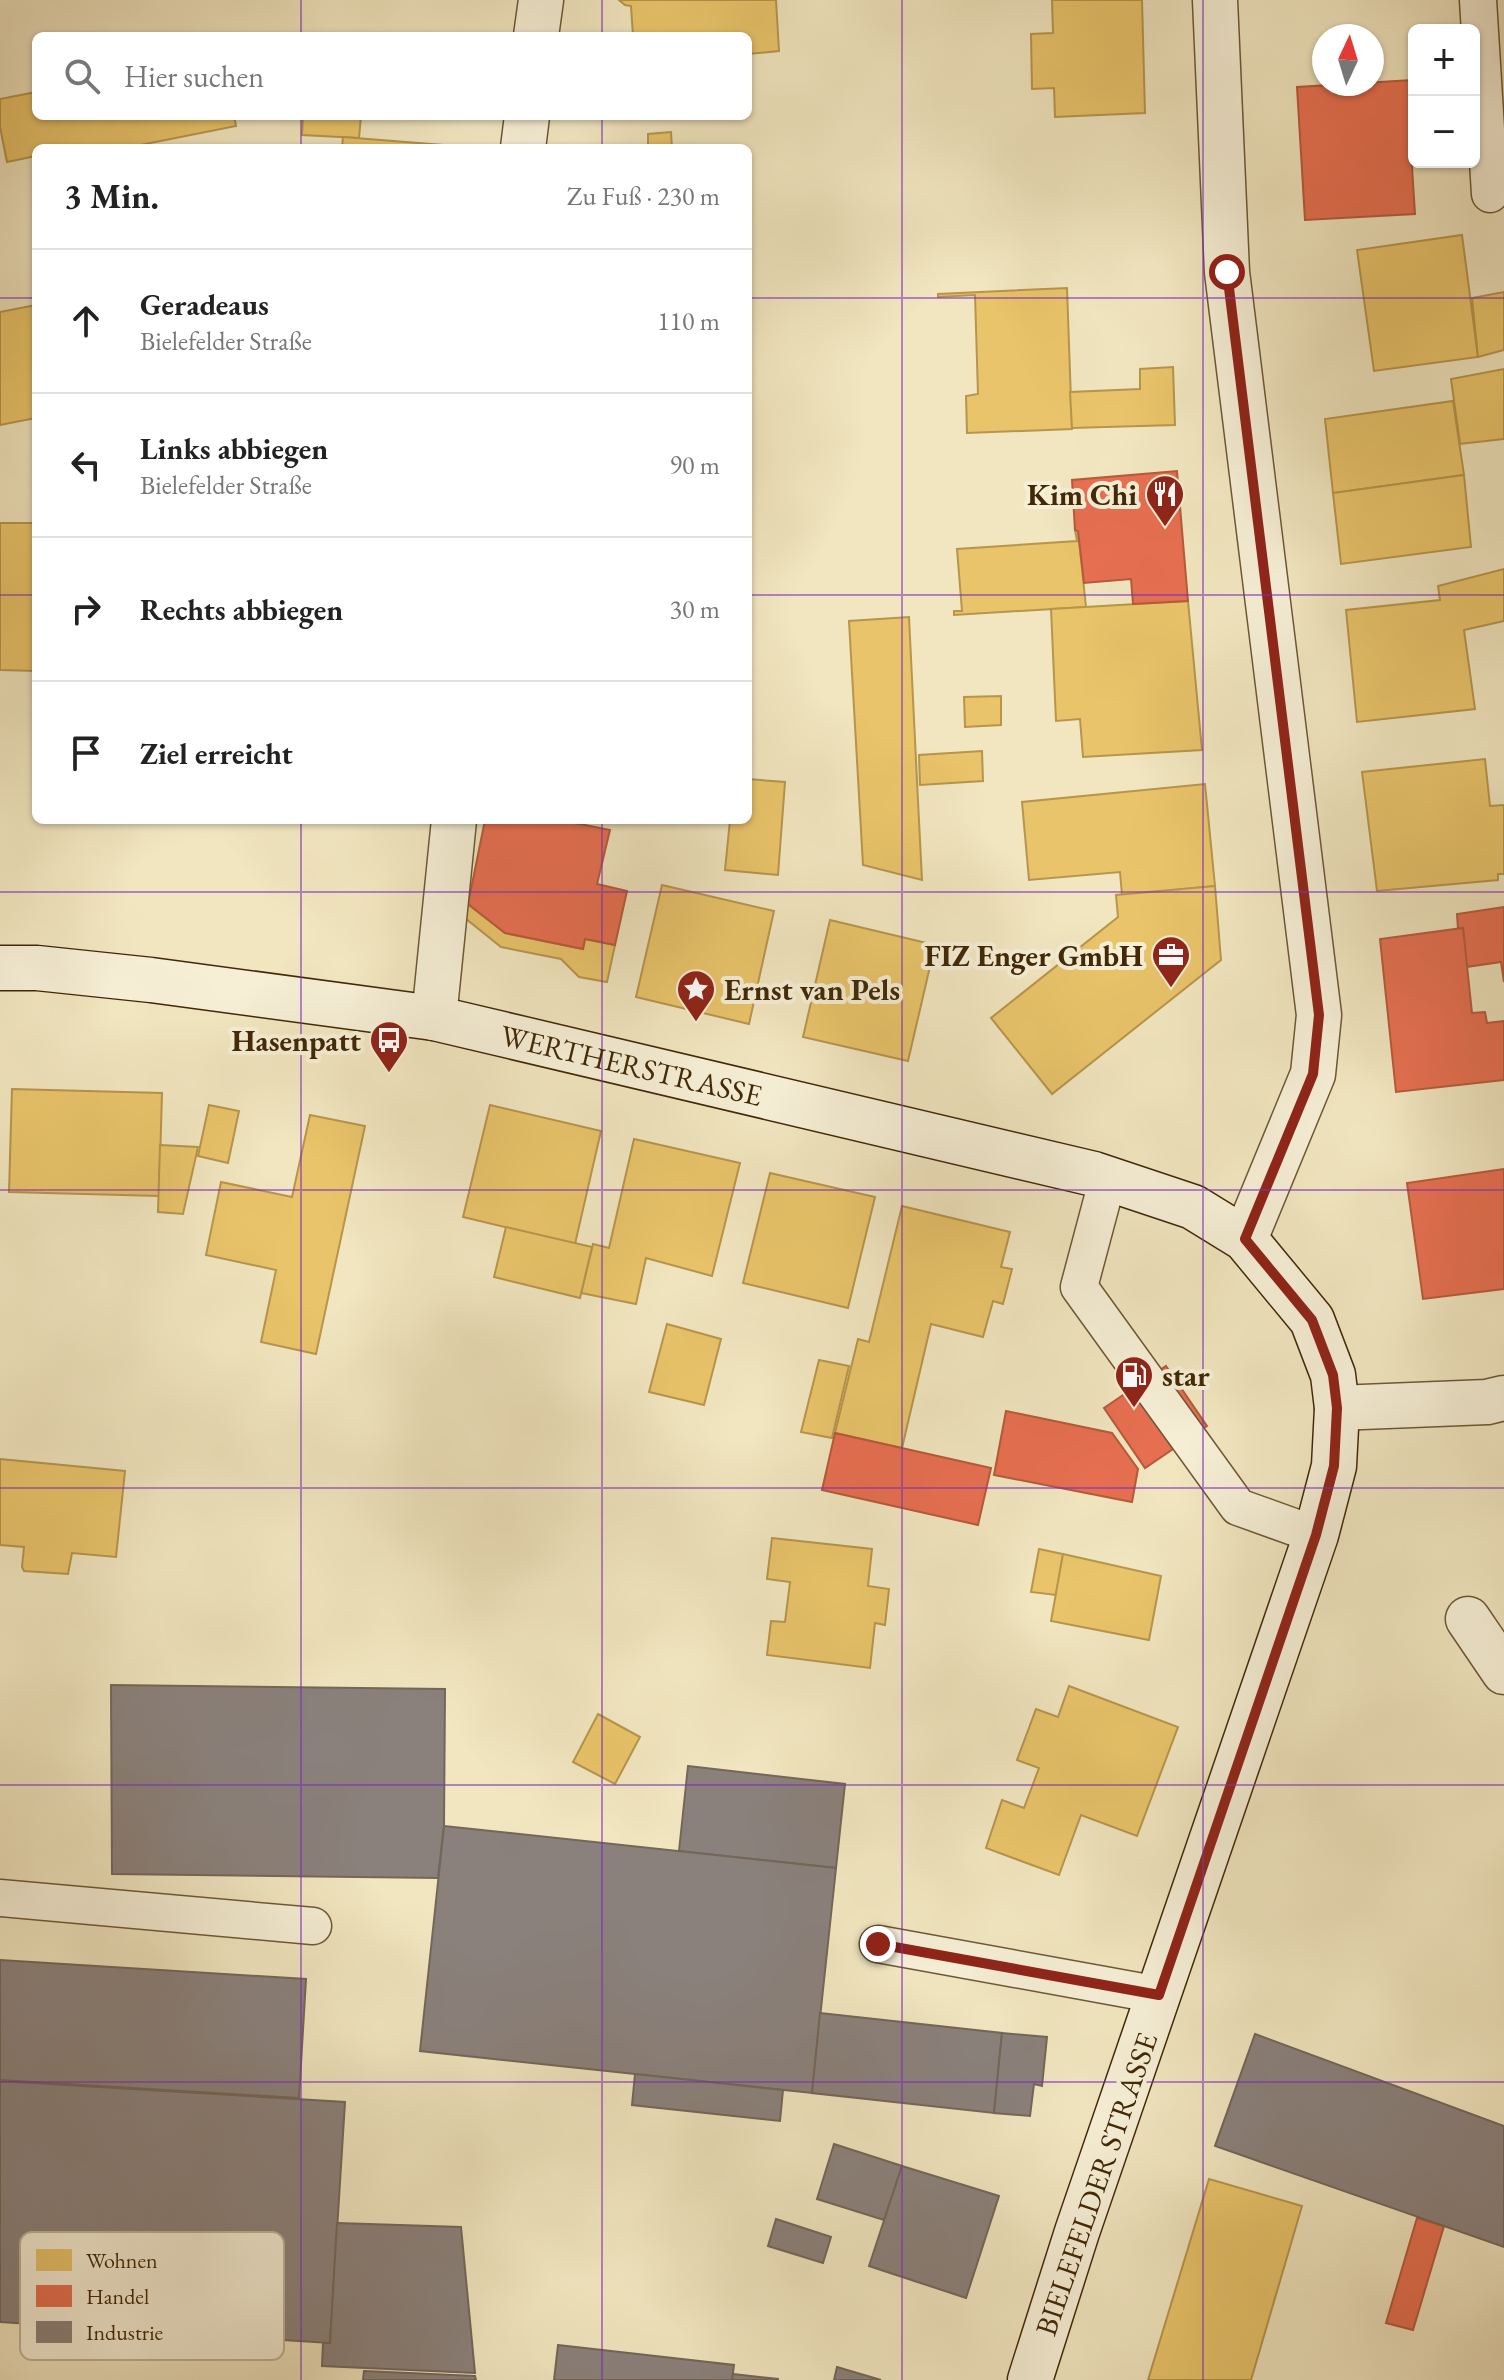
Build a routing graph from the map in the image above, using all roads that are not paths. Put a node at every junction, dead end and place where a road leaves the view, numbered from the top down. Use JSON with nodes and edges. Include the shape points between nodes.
{"nodes":[{"id":1,"x":541,"y":0,"type":"edge"},
{"id":2,"x":1215,"y":0,"type":"edge"},
{"id":3,"x":1478,"y":0,"type":"edge"},
{"id":4,"x":537,"y":32,"type":"edge"},
{"id":5,"x":526,"y":120,"type":"edge"},
{"id":6,"x":524,"y":144,"type":"edge"},
{"id":7,"x":1490,"y":194,"type":"dead end"},
{"id":8,"x":454,"y":824,"type":"edge"},
{"id":9,"x":0,"y":968,"type":"edge"},
{"id":10,"x":434,"y":1018,"type":"junction"},
{"id":11,"x":1108,"y":1178,"type":"junction"},
{"id":12,"x":1245,"y":1239,"type":"junction"},
{"id":13,"x":1504,"y":1398,"type":"edge"},
{"id":14,"x":1337,"y":1408,"type":"junction"},
{"id":15,"x":1316,"y":1535,"type":"junction"},
{"id":16,"x":1468,"y":1619,"type":"dead end"},
{"id":17,"x":1504,"y":1672,"type":"edge"},
{"id":18,"x":0,"y":1898,"type":"edge"},
{"id":19,"x":313,"y":1926,"type":"dead end"},
{"id":20,"x":878,"y":1944,"type":"dead end"},
{"id":21,"x":1159,"y":1995,"type":"junction"},
{"id":22,"x":1030,"y":2380,"type":"edge"}],
"edges":[{"from":1,"to":4,"type":"main road"},
{"from":2,"to":12,"type":"main road","via":[[1227,272],[1319,1015],[1313,1074]]},
{"from":3,"to":7,"type":"lane"},
{"from":5,"to":6,"type":"main road"},
{"from":8,"to":10,"type":"main road"},
{"from":9,"to":10,"type":"main road","name":"WERTHERSTRASSE","via":[[151,980]]},
{"from":10,"to":11,"type":"main road","name":"WERTHERSTRASSE"},
{"from":11,"to":12,"type":"main road","name":"WERTHERSTRASSE","via":[[1193,1207]]},
{"from":11,"to":15,"type":"lane","via":[[1079,1287],[1238,1507]]},
{"from":12,"to":14,"type":"main road","name":"BIELEFELDER STRASSE","via":[[1312,1320],[1333,1375]]},
{"from":13,"to":14,"type":"main road"},
{"from":14,"to":15,"type":"main road","name":"BIELEFELDER STRASSE","via":[[1334,1466]]},
{"from":15,"to":21,"type":"main road","name":"BIELEFELDER STRASSE"},
{"from":16,"to":17,"type":"main road"},
{"from":18,"to":19,"type":"lane"},
{"from":20,"to":21,"type":"lane"},
{"from":21,"to":22,"type":"main road","name":"BIELEFELDER STRASSE"}]}
